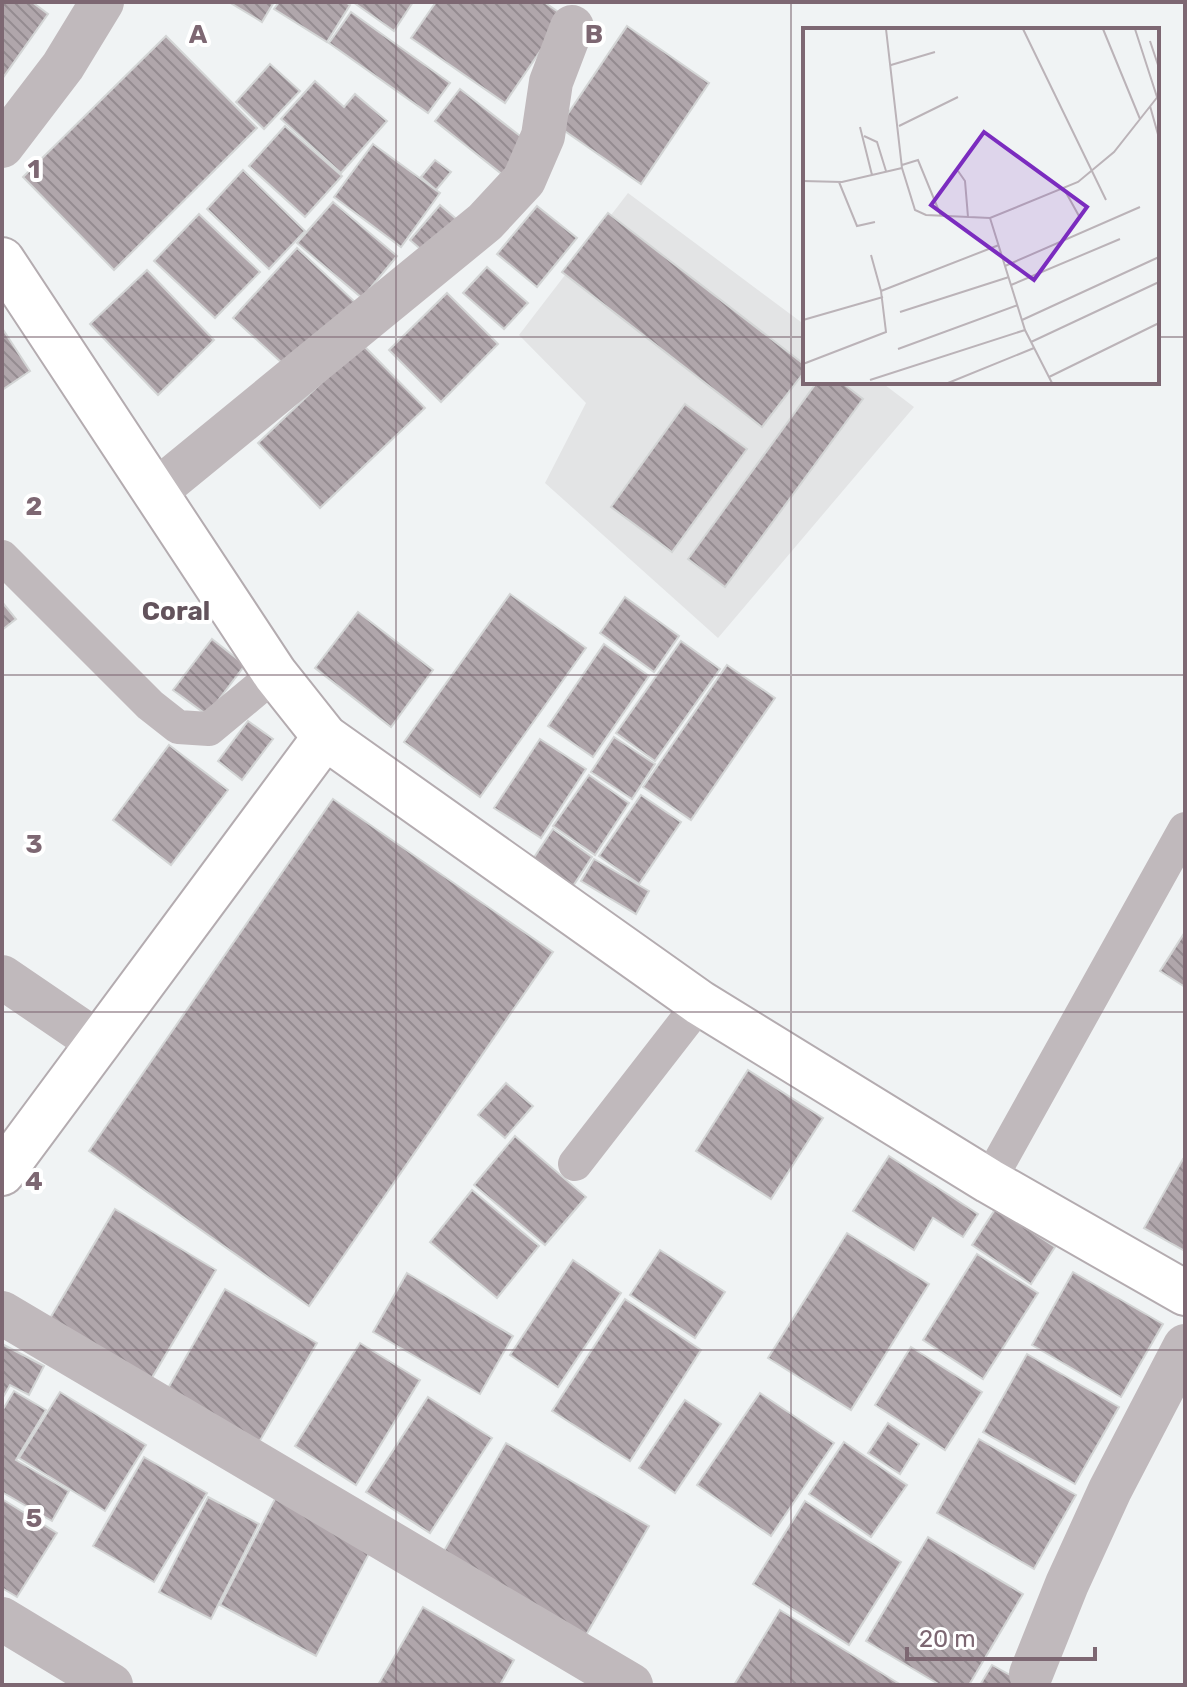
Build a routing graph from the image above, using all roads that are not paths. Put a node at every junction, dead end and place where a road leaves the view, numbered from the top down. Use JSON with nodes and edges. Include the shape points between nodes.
{"nodes":[{"id":1,"x":102,"y":2,"type":"edge"},
{"id":2,"x":572,"y":27,"type":"dead end"},
{"id":3,"x":2,"y":146,"type":"edge"},
{"id":4,"x":2,"y":260,"type":"edge"},
{"id":5,"x":155,"y":492,"type":"junction"},
{"id":6,"x":2,"y":557,"type":"edge"},
{"id":7,"x":275,"y":674,"type":"junction"},
{"id":8,"x":325,"y":737,"type":"junction"},
{"id":9,"x":1185,"y":829,"type":"edge"},
{"id":10,"x":2,"y":977,"type":"edge"},
{"id":11,"x":700,"y":1003,"type":"junction"},
{"id":12,"x":99,"y":1043,"type":"junction"},
{"id":13,"x":575,"y":1164,"type":"dead end"},
{"id":14,"x":2,"y":1173,"type":"edge"},
{"id":15,"x":989,"y":1181,"type":"junction"},
{"id":16,"x":1185,"y":1293,"type":"edge"},
{"id":17,"x":2,"y":1313,"type":"edge"},
{"id":18,"x":1185,"y":1346,"type":"edge"},
{"id":19,"x":2,"y":1619,"type":"edge"},
{"id":20,"x":1031,"y":1674,"type":"dead end"},
{"id":21,"x":111,"y":1685,"type":"edge"},
{"id":22,"x":631,"y":1685,"type":"edge"}],
"edges":[{"from":1,"to":3,"type":"street","via":[[63,66]]},
{"from":2,"to":5,"type":"street","via":[[551,82],[543,136],[524,180],[485,222]]},
{"from":4,"to":5,"type":"street"},
{"from":5,"to":7,"type":"street"},
{"from":6,"to":7,"type":"lane","via":[[178,727],[209,729]]},
{"from":7,"to":8,"type":"street"},
{"from":8,"to":11,"type":"street"},
{"from":8,"to":12,"type":"street"},
{"from":9,"to":15,"type":"lane"},
{"from":10,"to":12,"type":"street"},
{"from":11,"to":13,"type":"lane"},
{"from":11,"to":15,"type":"street"},
{"from":12,"to":14,"type":"street"},
{"from":15,"to":16,"type":"street"},
{"from":17,"to":22,"type":"street"},
{"from":18,"to":20,"type":"street","via":[[1110,1490]]},
{"from":19,"to":21,"type":"street"}]}
